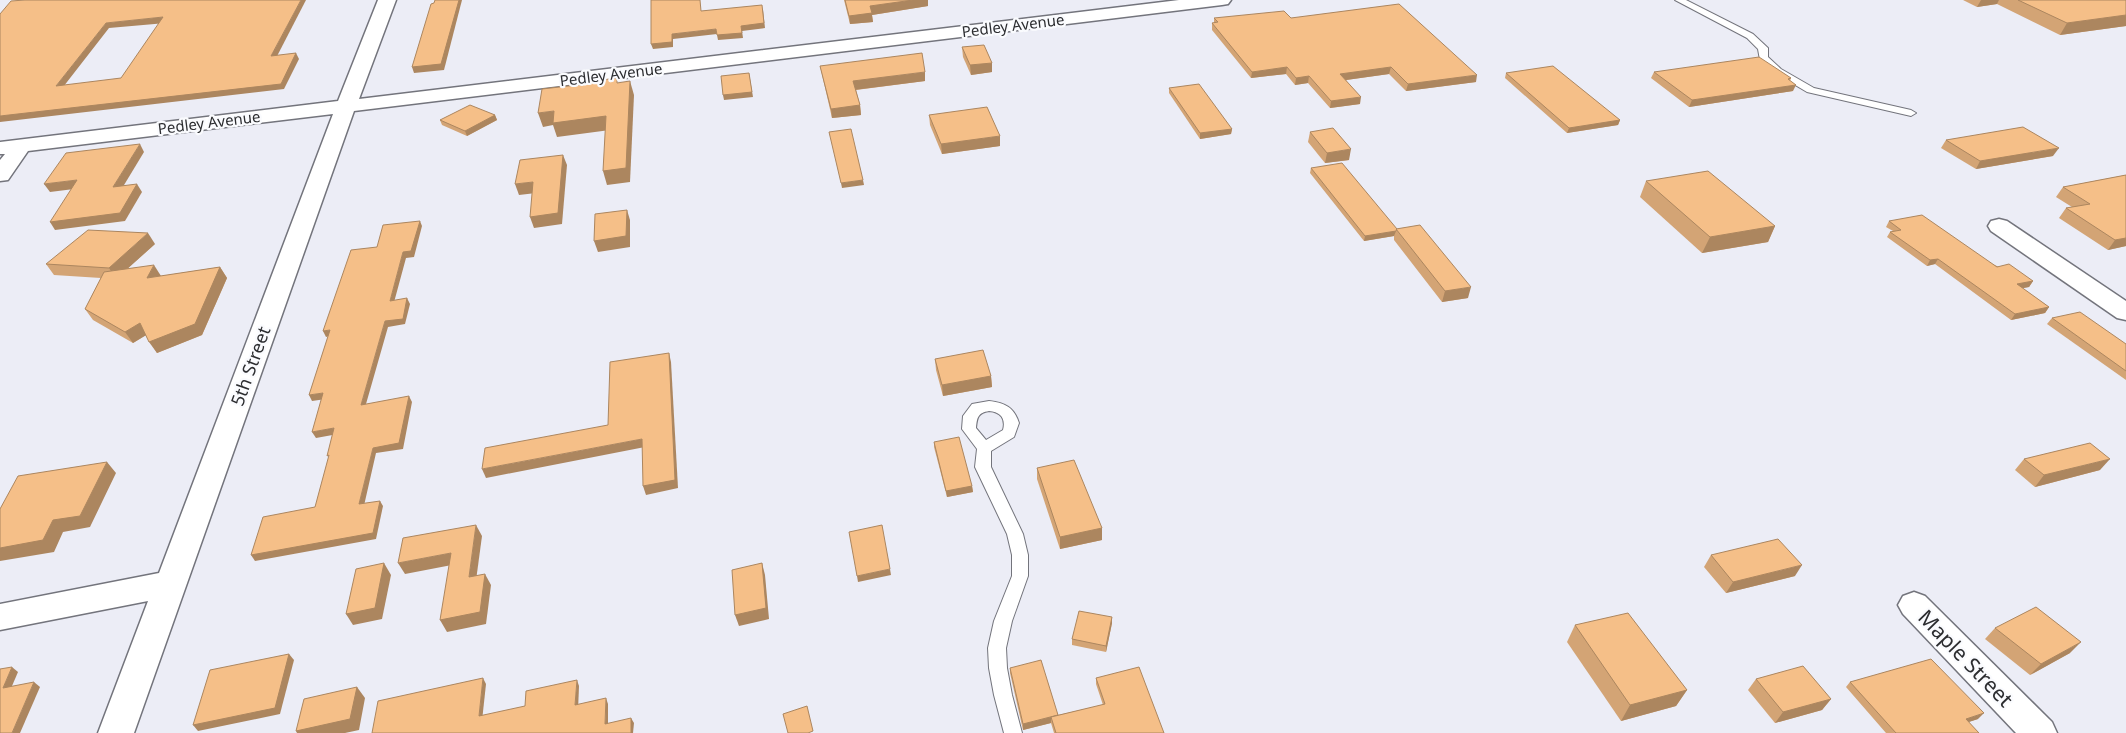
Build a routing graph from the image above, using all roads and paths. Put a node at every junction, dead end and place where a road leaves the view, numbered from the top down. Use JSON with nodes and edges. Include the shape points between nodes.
{"nodes":[{"id":1,"x":387,"y":0,"type":"edge"},
{"id":2,"x":1222,"y":0,"type":"edge"},
{"id":3,"x":1678,"y":0,"type":"edge"},
{"id":4,"x":346,"y":106,"type":"junction"},
{"id":5,"x":1912,"y":113,"type":"dead end"},
{"id":6,"x":22,"y":145,"type":"junction"},
{"id":7,"x":0,"y":148,"type":"edge"},
{"id":8,"x":0,"y":175,"type":"edge"},
{"id":9,"x":1999,"y":226,"type":"dead end"},
{"id":10,"x":2126,"y":312,"type":"edge"},
{"id":11,"x":984,"y":448,"type":"dead end"},
{"id":12,"x":169,"y":584,"type":"junction"},
{"id":13,"x":1914,"y":605,"type":"dead end"},
{"id":14,"x":0,"y":617,"type":"edge"},
{"id":15,"x":116,"y":733,"type":"edge"},
{"id":16,"x":1013,"y":733,"type":"edge"},
{"id":17,"x":2039,"y":733,"type":"edge"}],
"edges":[{"from":1,"to":4,"type":"street","name":"5th Street"},
{"from":2,"to":4,"type":"street","name":"Pedley Avenue"},
{"from":3,"to":5,"type":"lane","via":[[1750,36],[1762,48],[1763,58],[1811,90]]},
{"from":4,"to":6,"type":"street","name":"Pedley Avenue"},
{"from":4,"to":12,"type":"street","name":"5th Street"},
{"from":6,"to":7,"type":"street","name":"Pedley Avenue"},
{"from":6,"to":8,"type":"street"},
{"from":9,"to":10,"type":"street"},
{"from":11,"to":16,"type":"lane","via":[[983,468],[1016,534],[1020,556],[1020,576],[1003,621],[997,648],[998,668]]},
{"from":12,"to":14,"type":"street"},
{"from":12,"to":15,"type":"street","name":"5th Street"},
{"from":13,"to":17,"type":"street","name":"Maple Street"}]}
